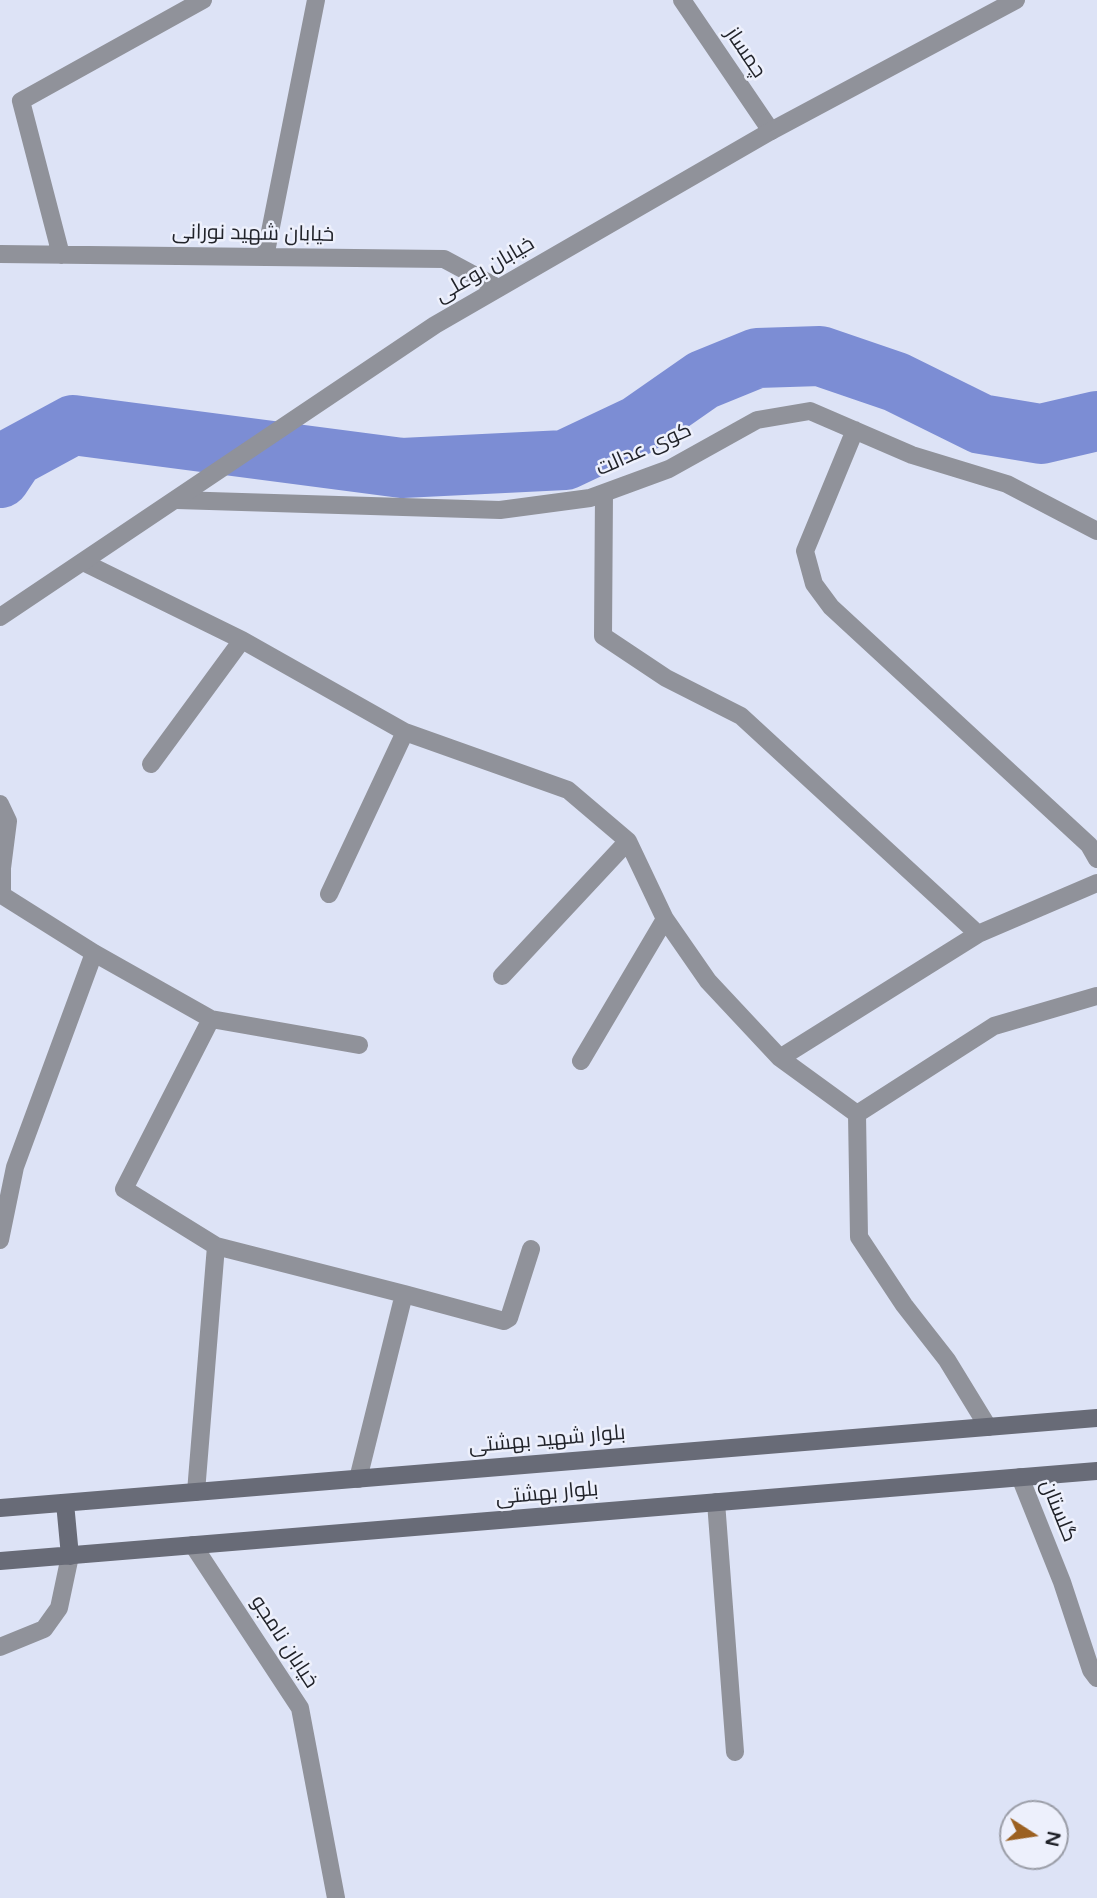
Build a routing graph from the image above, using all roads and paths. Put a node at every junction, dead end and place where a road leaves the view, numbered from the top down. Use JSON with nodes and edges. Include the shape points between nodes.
{"nodes":[{"id":1,"x":203,"y":0,"type":"edge"},
{"id":2,"x":316,"y":0,"type":"edge"},
{"id":3,"x":682,"y":0,"type":"edge"},
{"id":4,"x":1016,"y":0,"type":"edge"},
{"id":5,"x":771,"y":131,"type":"junction"},
{"id":6,"x":0,"y":254,"type":"edge"},
{"id":7,"x":61,"y":255,"type":"junction"},
{"id":8,"x":265,"y":257,"type":"junction"},
{"id":9,"x":498,"y":288,"type":"junction"},
{"id":10,"x":855,"y":430,"type":"junction"},
{"id":11,"x":604,"y":493,"type":"junction"},
{"id":12,"x":179,"y":499,"type":"junction"},
{"id":13,"x":1097,"y":531,"type":"edge"},
{"id":14,"x":83,"y":562,"type":"junction"},
{"id":15,"x":0,"y":617,"type":"edge"},
{"id":16,"x":242,"y":640,"type":"junction"},
{"id":17,"x":405,"y":732,"type":"junction"},
{"id":18,"x":151,"y":764,"type":"dead end"},
{"id":19,"x":0,"y":804,"type":"edge"},
{"id":20,"x":628,"y":841,"type":"junction"},
{"id":21,"x":1094,"y":848,"type":"edge"},
{"id":22,"x":1097,"y":883,"type":"edge"},
{"id":23,"x":329,"y":894,"type":"dead end"},
{"id":24,"x":665,"y":919,"type":"junction"},
{"id":25,"x":978,"y":934,"type":"junction"},
{"id":26,"x":94,"y":953,"type":"junction"},
{"id":27,"x":502,"y":976,"type":"dead end"},
{"id":28,"x":1097,"y":996,"type":"edge"},
{"id":29,"x":211,"y":1019,"type":"junction"},
{"id":30,"x":359,"y":1045,"type":"dead end"},
{"id":31,"x":780,"y":1058,"type":"junction"},
{"id":32,"x":581,"y":1061,"type":"dead end"},
{"id":33,"x":857,"y":1114,"type":"junction"},
{"id":34,"x":0,"y":1240,"type":"edge"},
{"id":35,"x":216,"y":1247,"type":"junction"},
{"id":36,"x":531,"y":1249,"type":"dead end"},
{"id":37,"x":404,"y":1294,"type":"junction"},
{"id":38,"x":1097,"y":1418,"type":"edge"},
{"id":39,"x":988,"y":1427,"type":"junction"},
{"id":40,"x":1097,"y":1471,"type":"edge"},
{"id":41,"x":1020,"y":1478,"type":"junction"},
{"id":42,"x":358,"y":1479,"type":"junction"},
{"id":43,"x":196,"y":1492,"type":"junction"},
{"id":44,"x":65,"y":1503,"type":"junction"},
{"id":45,"x":716,"y":1503,"type":"junction"},
{"id":46,"x":0,"y":1508,"type":"edge"},
{"id":47,"x":194,"y":1545,"type":"junction"},
{"id":48,"x":70,"y":1556,"type":"junction"},
{"id":49,"x":0,"y":1561,"type":"edge"},
{"id":50,"x":0,"y":1647,"type":"edge"},
{"id":51,"x":1097,"y":1678,"type":"edge"},
{"id":52,"x":735,"y":1752,"type":"dead end"},
{"id":53,"x":337,"y":1898,"type":"edge"}],
"edges":[{"from":1,"to":7,"type":"street","via":[[21,101]]},
{"from":2,"to":8,"type":"street"},
{"from":3,"to":5,"type":"street","name":"چمساز"},
{"from":4,"to":5,"type":"street","name":"خیابان بوعلی"},
{"from":5,"to":9,"type":"street","name":"خیابان بوعلی"},
{"from":6,"to":7,"type":"street","name":"خیابان شهید نورانی"},
{"from":7,"to":8,"type":"street","name":"خیابان شهید نورانی"},
{"from":8,"to":9,"type":"street","name":"خیابان شهید نورانی","via":[[444,259]]},
{"from":9,"to":12,"type":"street","name":"خیابان بوعلی","via":[[435,325]]},
{"from":10,"to":11,"type":"street","name":"کوی عدالت","via":[[810,411],[757,420],[669,468]]},
{"from":10,"to":13,"type":"street","name":"کوی عدالت","via":[[912,455],[1007,484]]},
{"from":10,"to":21,"type":"street","via":[[805,551],[814,584],[831,607]]},
{"from":11,"to":12,"type":"street","name":"کوی عدالت","via":[[500,510]]},
{"from":11,"to":25,"type":"street","via":[[603,636],[666,678],[741,716]]},
{"from":12,"to":14,"type":"street","name":"خیابان بوعلی"},
{"from":14,"to":15,"type":"street","name":"خیابان بوعلی"},
{"from":14,"to":16,"type":"street"},
{"from":16,"to":17,"type":"street"},
{"from":16,"to":18,"type":"street"},
{"from":17,"to":20,"type":"street","via":[[568,790]]},
{"from":17,"to":23,"type":"street"},
{"from":19,"to":26,"type":"street","via":[[8,821],[2,895]]},
{"from":20,"to":24,"type":"street"},
{"from":20,"to":27,"type":"street"},
{"from":22,"to":25,"type":"street"},
{"from":24,"to":31,"type":"street","via":[[708,981]]},
{"from":24,"to":32,"type":"street"},
{"from":25,"to":31,"type":"street"},
{"from":26,"to":29,"type":"street"},
{"from":26,"to":34,"type":"street","via":[[15,1167]]},
{"from":28,"to":33,"type":"street","via":[[994,1026]]},
{"from":29,"to":30,"type":"street"},
{"from":29,"to":35,"type":"street","via":[[124,1189]]},
{"from":31,"to":33,"type":"street"},
{"from":33,"to":39,"type":"street","via":[[859,1237],[947,1360]]},
{"from":35,"to":37,"type":"street"},
{"from":35,"to":43,"type":"street"},
{"from":36,"to":37,"type":"street","via":[[509,1318],[504,1321]]},
{"from":37,"to":42,"type":"street"},
{"from":38,"to":39,"type":"main road","name":"بلوار شهید بهشتی"},
{"from":39,"to":42,"type":"main road","name":"بلوار شهید بهشتی"},
{"from":40,"to":41,"type":"main road","name":"بلوار بهشتی"},
{"from":41,"to":45,"type":"main road","name":"بلوار بهشتی"},
{"from":41,"to":51,"type":"street","name":"گلستان"},
{"from":42,"to":43,"type":"main road","name":"بلوار شهید بهشتی"},
{"from":43,"to":44,"type":"main road","name":"بلوار شهید بهشتی"},
{"from":44,"to":46,"type":"main road","name":"بلوار شهید بهشتی"},
{"from":44,"to":48,"type":"main road"},
{"from":45,"to":47,"type":"main road","name":"بلوار بهشتی"},
{"from":45,"to":52,"type":"street"},
{"from":47,"to":48,"type":"main road","name":"بلوار بهشتی"},
{"from":47,"to":53,"type":"street","name":"خیابان نامجو","via":[[300,1708]]},
{"from":48,"to":49,"type":"main road","name":"بلوار بهشتی"},
{"from":48,"to":50,"type":"street","via":[[59,1608],[44,1629]]}]}
